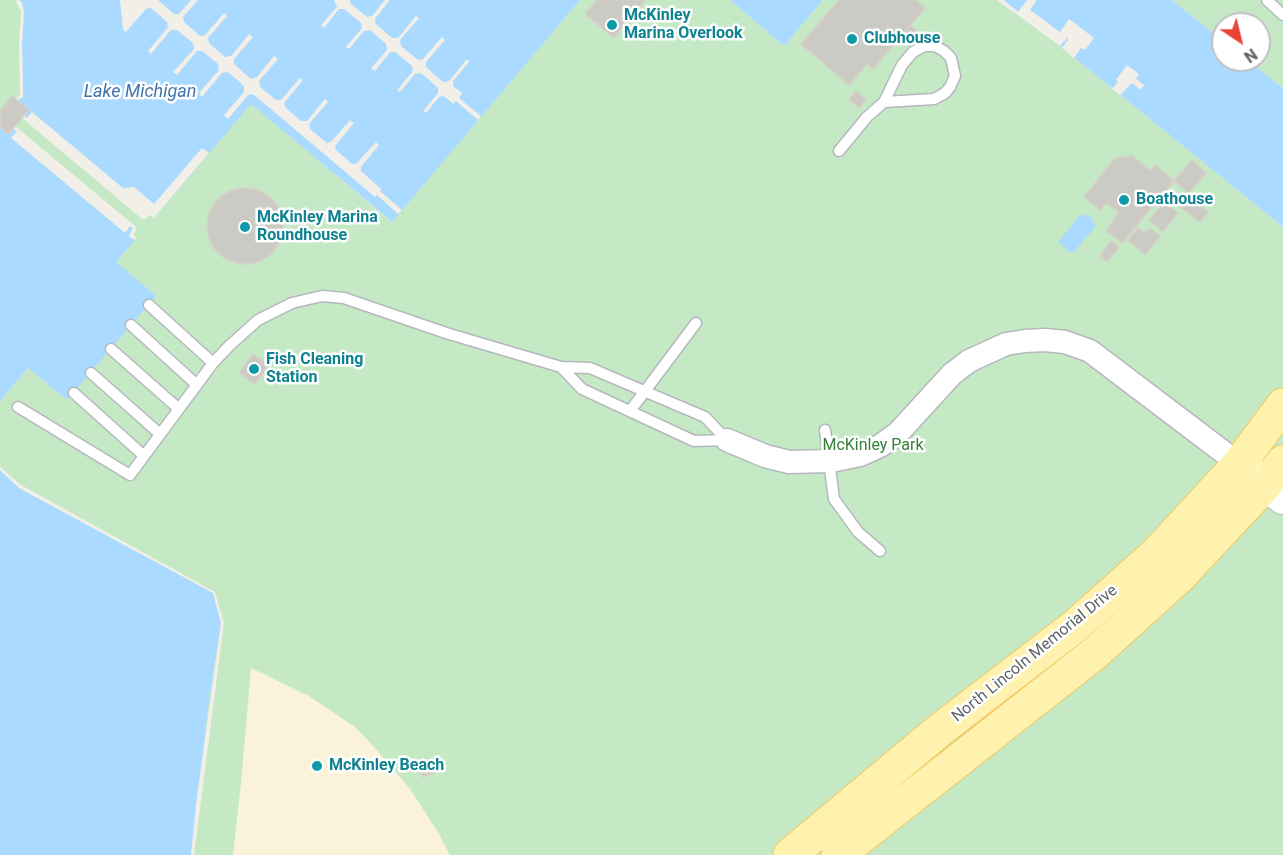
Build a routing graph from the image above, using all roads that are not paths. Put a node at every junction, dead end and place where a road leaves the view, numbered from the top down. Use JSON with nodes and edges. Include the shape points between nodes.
{"nodes":[{"id":1,"x":1267,"y":0,"type":"edge"},
{"id":2,"x":1283,"y":15,"type":"edge"},
{"id":3,"x":884,"y":102,"type":"junction"},
{"id":4,"x":839,"y":150,"type":"dead end"},
{"id":5,"x":149,"y":305,"type":"dead end"},
{"id":6,"x":696,"y":323,"type":"dead end"},
{"id":7,"x":131,"y":325,"type":"dead end"},
{"id":8,"x":111,"y":349,"type":"dead end"},
{"id":9,"x":213,"y":363,"type":"junction"},
{"id":10,"x":561,"y":368,"type":"junction"},
{"id":11,"x":91,"y":373,"type":"dead end"},
{"id":12,"x":197,"y":385,"type":"junction"},
{"id":13,"x":645,"y":392,"type":"junction"},
{"id":14,"x":74,"y":393,"type":"dead end"},
{"id":15,"x":1283,"y":405,"type":"edge"},
{"id":16,"x":18,"y":407,"type":"dead end"},
{"id":17,"x":179,"y":408,"type":"junction"},
{"id":18,"x":630,"y":411,"type":"junction"},
{"id":19,"x":825,"y":430,"type":"dead end"},
{"id":20,"x":160,"y":434,"type":"junction"},
{"id":21,"x":727,"y":440,"type":"junction"},
{"id":22,"x":143,"y":455,"type":"junction"},
{"id":23,"x":831,"y":461,"type":"junction"},
{"id":24,"x":1239,"y":464,"type":"junction"},
{"id":25,"x":1277,"y":482,"type":"edge"},
{"id":26,"x":880,"y":550,"type":"dead end"},
{"id":27,"x":790,"y":855,"type":"edge"},
{"id":28,"x":838,"y":855,"type":"edge"}],
"edges":[{"from":1,"to":2,"type":"lane"},
{"from":3,"to":3,"type":"lane","via":[[934,99],[945,93],[955,76],[951,58],[935,46],[913,52]]},
{"from":3,"to":4,"type":"lane"},
{"from":5,"to":9,"type":"lane"},
{"from":6,"to":13,"type":"lane"},
{"from":7,"to":12,"type":"lane"},
{"from":8,"to":17,"type":"lane"},
{"from":9,"to":10,"type":"lane","via":[[258,320],[292,303],[322,296],[344,298]]},
{"from":9,"to":12,"type":"lane"},
{"from":10,"to":13,"type":"lane","via":[[590,368]]},
{"from":10,"to":18,"type":"lane","via":[[582,389]]},
{"from":11,"to":20,"type":"lane"},
{"from":12,"to":17,"type":"lane"},
{"from":13,"to":18,"type":"lane"},
{"from":13,"to":21,"type":"lane","via":[[705,417]]},
{"from":14,"to":22,"type":"lane"},
{"from":15,"to":24,"type":"main road","name":"North Lincoln Memorial Drive"},
{"from":16,"to":22,"type":"lane","via":[[130,475]]},
{"from":17,"to":20,"type":"lane"},
{"from":18,"to":21,"type":"lane","via":[[694,441]]},
{"from":19,"to":23,"type":"lane"},
{"from":20,"to":22,"type":"lane"},
{"from":21,"to":23,"type":"street","via":[[789,462]]},
{"from":23,"to":24,"type":"street","via":[[860,455],[898,433],[969,361],[1006,344],[1045,340],[1090,351]]},
{"from":23,"to":26,"type":"lane","via":[[834,499],[858,532]]},
{"from":24,"to":25,"type":"street"},
{"from":24,"to":27,"type":"main road","name":"North Lincoln Memorial Drive","via":[[1157,553],[1075,626],[941,729]]},
{"from":25,"to":28,"type":"main road","name":"North Lincoln Memorial Drive","via":[[1095,653]]}]}
